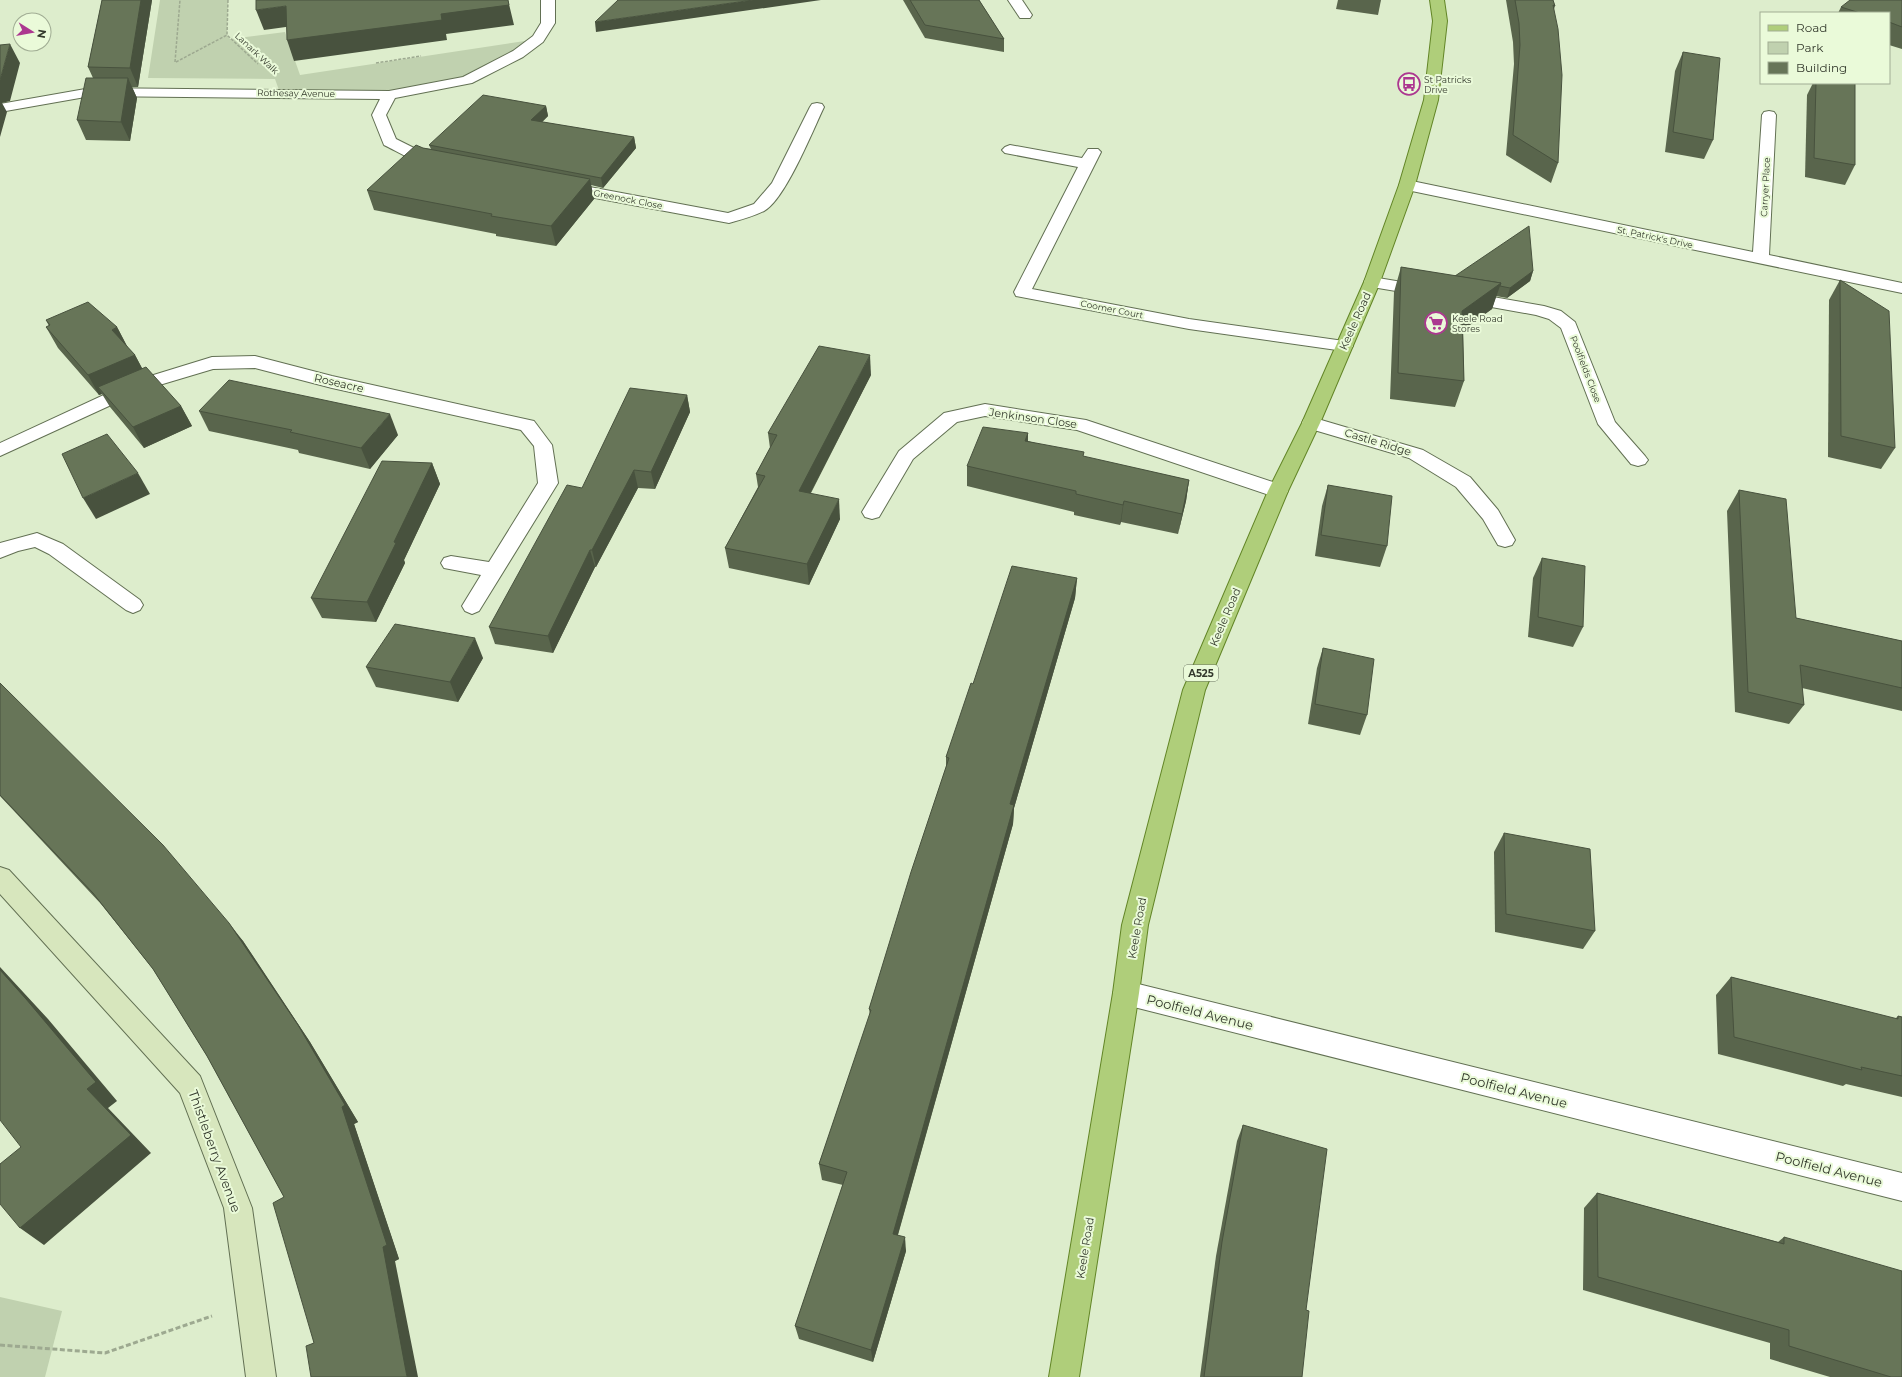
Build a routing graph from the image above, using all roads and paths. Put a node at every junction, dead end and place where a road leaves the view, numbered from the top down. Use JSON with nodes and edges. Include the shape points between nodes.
{"nodes":[{"id":1,"x":180,"y":0,"type":"edge"},
{"id":2,"x":228,"y":0,"type":"edge"},
{"id":3,"x":548,"y":0,"type":"edge"},
{"id":4,"x":1015,"y":0,"type":"edge"},
{"id":5,"x":1437,"y":0,"type":"edge"},
{"id":6,"x":1025,"y":15,"type":"dead end"},
{"id":7,"x":423,"y":56,"type":"dead end"},
{"id":8,"x":175,"y":62,"type":"dead end"},
{"id":9,"x":369,"y":64,"type":"dead end"},
{"id":10,"x":280,"y":93,"type":"junction"},
{"id":11,"x":389,"y":95,"type":"junction"},
{"id":12,"x":817,"y":107,"type":"dead end"},
{"id":13,"x":0,"y":108,"type":"edge"},
{"id":14,"x":1769,"y":115,"type":"dead end"},
{"id":15,"x":1010,"y":150,"type":"dead end"},
{"id":16,"x":452,"y":166,"type":"edge"},
{"id":17,"x":552,"y":185,"type":"edge"},
{"id":18,"x":1407,"y":186,"type":"junction"},
{"id":19,"x":1761,"y":258,"type":"junction"},
{"id":20,"x":1372,"y":282,"type":"junction"},
{"id":21,"x":1902,"y":288,"type":"edge"},
{"id":22,"x":1344,"y":346,"type":"junction"},
{"id":23,"x":1311,"y":423,"type":"junction"},
{"id":24,"x":0,"y":450,"type":"edge"},
{"id":25,"x":1638,"y":460,"type":"dead end"},
{"id":26,"x":1278,"y":491,"type":"junction"},
{"id":27,"x":872,"y":512,"type":"dead end"},
{"id":28,"x":1505,"y":540,"type":"dead end"},
{"id":29,"x":0,"y":551,"type":"edge"},
{"id":30,"x":451,"y":563,"type":"dead end"},
{"id":31,"x":494,"y":570,"type":"junction"},
{"id":32,"x":133,"y":605,"type":"dead end"},
{"id":33,"x":472,"y":606,"type":"dead end"},
{"id":34,"x":0,"y":877,"type":"edge"},
{"id":35,"x":1126,"y":993,"type":"junction"},
{"id":36,"x":1902,"y":1187,"type":"edge"},
{"id":37,"x":250,"y":1302,"type":"junction"},
{"id":38,"x":0,"y":1345,"type":"edge"},
{"id":39,"x":261,"y":1377,"type":"edge"},
{"id":40,"x":1064,"y":1377,"type":"edge"}],
"edges":[{"from":1,"to":8,"type":"path"},
{"from":2,"to":10,"type":"path","name":"Lanark Walk","via":[[226,35],[275,79]]},
{"from":3,"to":11,"type":"street","name":"Rothesay Avenue","via":[[548,23],[538,39],[518,54],[467,80]]},
{"from":4,"to":6,"type":"street"},
{"from":5,"to":18,"type":"main road","name":"Keele Road","number":"A525","via":[[1440,21],[1431,100]]},
{"from":7,"to":9,"type":"path"},
{"from":10,"to":11,"type":"street","name":"Rothesay Avenue"},
{"from":10,"to":13,"type":"street","name":"Rothesay Avenue","via":[[91,92]]},
{"from":11,"to":16,"type":"street","via":[[379,115],[389,142],[429,161]]},
{"from":12,"to":17,"type":"street","name":"Greenock Close","via":[[779,185],[760,207],[728,218]]},
{"from":14,"to":19,"type":"street","name":"Carryer Place"},
{"from":15,"to":22,"type":"street","name":"Coomer Court","via":[[1091,158],[1022,292],[1189,324]]},
{"from":18,"to":19,"type":"street","name":"St. Patrick's Drive"},
{"from":18,"to":20,"type":"main road","name":"Keele Road","number":"A525"},
{"from":19,"to":21,"type":"street","name":"St. Patrick's Drive"},
{"from":20,"to":22,"type":"main road","name":"Keele Road","number":"A525"},
{"from":20,"to":25,"type":"street","name":"Poolfields Close","via":[[1555,315],[1569,326],[1607,424]]},
{"from":22,"to":23,"type":"main road","name":"Keele Road","number":"A525"},
{"from":23,"to":26,"type":"main road","name":"Keele Road","number":"A525"},
{"from":23,"to":28,"type":"street","name":"Castle Ridge","via":[[1416,454],[1463,482],[1491,515]]},
{"from":24,"to":31,"type":"street","name":"Roseacre","via":[[140,385],[212,363],[255,362],[332,382],[527,425],[543,444],[548,483]]},
{"from":26,"to":27,"type":"street","name":"Jenkinson Close","via":[[1079,424],[985,410],[951,417],[906,455]]},
{"from":26,"to":35,"type":"main road","name":"Keele Road","number":"A525","via":[[1194,690],[1135,925]]},
{"from":29,"to":32,"type":"street","via":[[13,545],[37,540],[56,548]]},
{"from":30,"to":31,"type":"street"},
{"from":31,"to":33,"type":"street","name":"Roseacre"},
{"from":34,"to":37,"type":"street","name":"Thistleberry Avenue","via":[[190,1085],[238,1208]]},
{"from":35,"to":36,"type":"street","name":"Poolfield Avenue"},
{"from":35,"to":40,"type":"main road","name":"Keele Road","number":"A525"},
{"from":37,"to":38,"type":"path","via":[[105,1352]]},
{"from":37,"to":39,"type":"street","name":"Thistleberry Avenue"}]}
